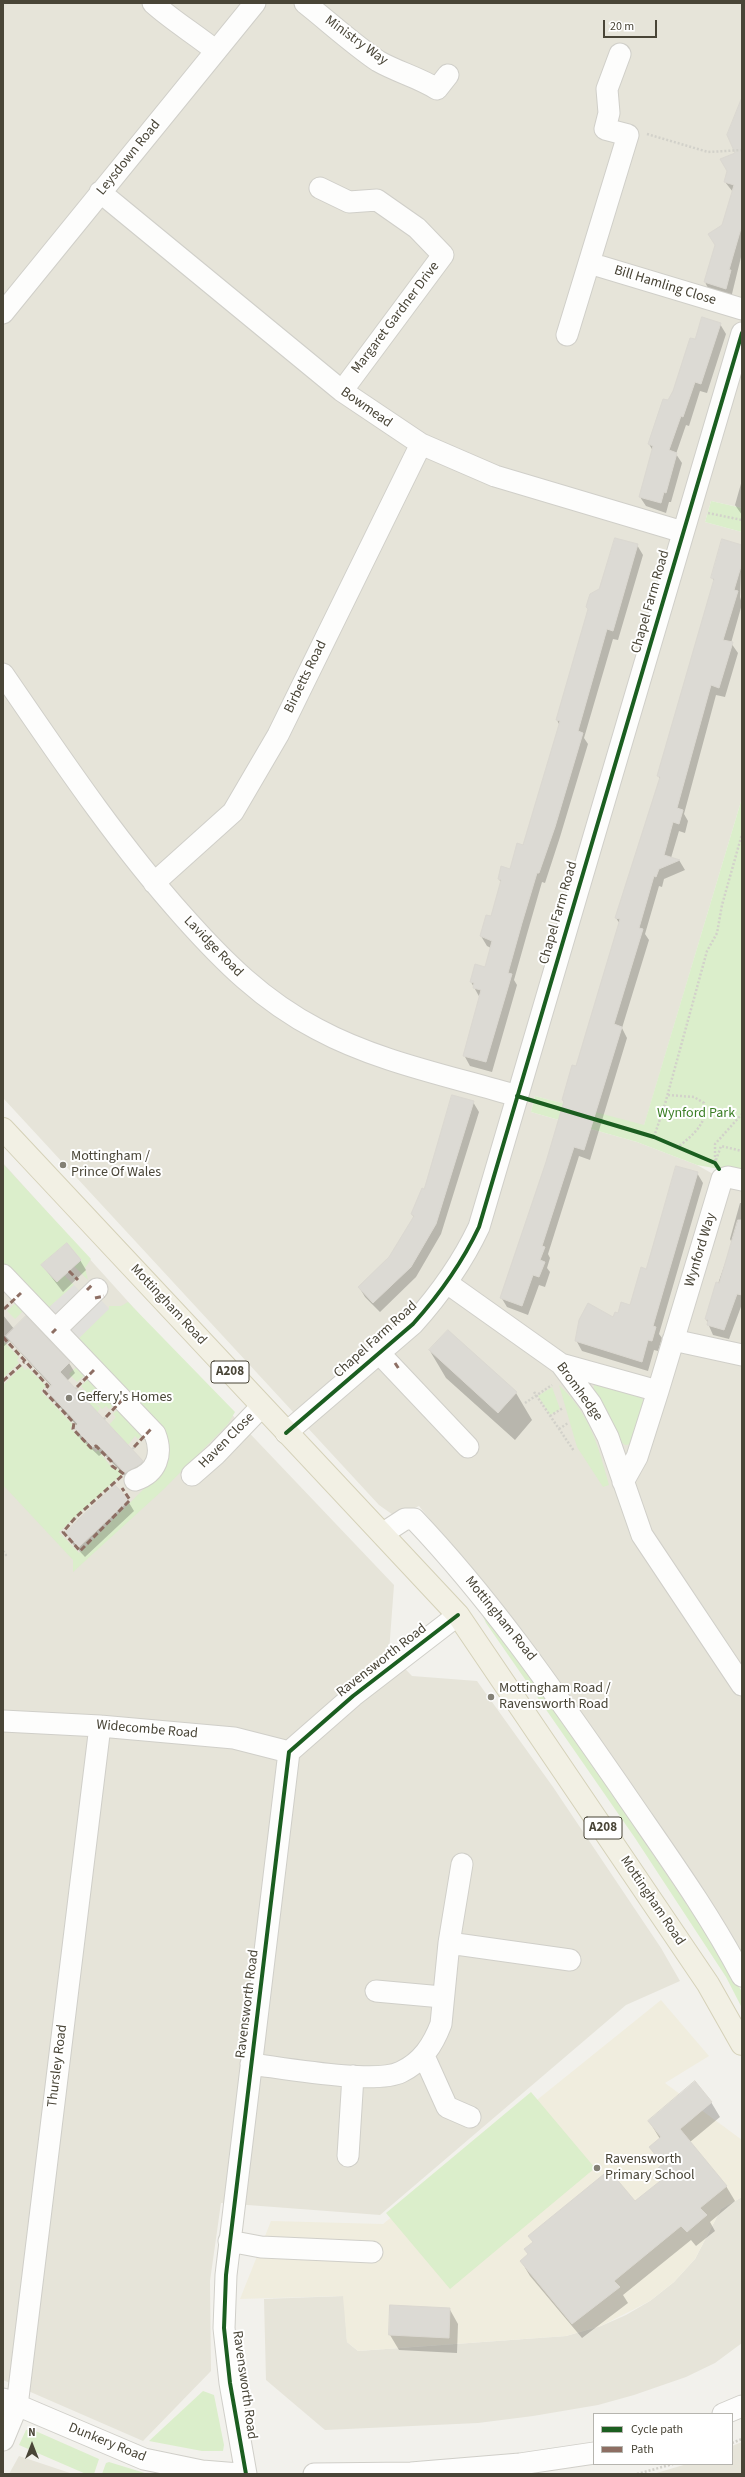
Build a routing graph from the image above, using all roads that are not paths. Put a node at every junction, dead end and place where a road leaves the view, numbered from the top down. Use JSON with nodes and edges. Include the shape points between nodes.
{"nodes":[{"id":1,"x":153,"y":3,"type":"edge"},
{"id":2,"x":255,"y":3,"type":"edge"},
{"id":3,"x":305,"y":3,"type":"edge"},
{"id":4,"x":216,"y":51,"type":"junction"},
{"id":5,"x":620,"y":54,"type":"dead end"},
{"id":6,"x":448,"y":75,"type":"dead end"},
{"id":7,"x":320,"y":188,"type":"dead end"},
{"id":8,"x":100,"y":192,"type":"junction"},
{"id":9,"x":589,"y":263,"type":"junction"},
{"id":10,"x":742,"y":309,"type":"edge"},
{"id":11,"x":3,"y":313,"type":"edge"},
{"id":12,"x":742,"y":333,"type":"edge"},
{"id":13,"x":567,"y":334,"type":"dead end"},
{"id":14,"x":342,"y":391,"type":"junction"},
{"id":15,"x":421,"y":444,"type":"junction"},
{"id":16,"x":683,"y":532,"type":"junction"},
{"id":17,"x":3,"y":674,"type":"edge"},
{"id":18,"x":154,"y":883,"type":"junction"},
{"id":19,"x":517,"y":1096,"type":"junction"},
{"id":20,"x":3,"y":1129,"type":"edge"},
{"id":21,"x":742,"y":1180,"type":"edge"},
{"id":22,"x":3,"y":1275,"type":"edge"},
{"id":23,"x":447,"y":1282,"type":"junction"},
{"id":24,"x":97,"y":1289,"type":"dead end"},
{"id":25,"x":56,"y":1329,"type":"junction"},
{"id":26,"x":673,"y":1340,"type":"junction"},
{"id":27,"x":379,"y":1354,"type":"junction"},
{"id":28,"x":742,"y":1355,"type":"edge"},
{"id":29,"x":561,"y":1364,"type":"junction"},
{"id":30,"x":658,"y":1391,"type":"junction"},
{"id":31,"x":262,"y":1406,"type":"junction"},
{"id":32,"x":286,"y":1433,"type":"junction"},
{"id":33,"x":468,"y":1447,"type":"dead end"},
{"id":34,"x":192,"y":1475,"type":"dead end"},
{"id":35,"x":135,"y":1480,"type":"dead end"},
{"id":36,"x":623,"y":1482,"type":"junction"},
{"id":37,"x":382,"y":1534,"type":"junction"},
{"id":38,"x":458,"y":1615,"type":"junction"},
{"id":39,"x":742,"y":1685,"type":"edge"},
{"id":40,"x":3,"y":1721,"type":"edge"},
{"id":41,"x":100,"y":1726,"type":"junction"},
{"id":42,"x":290,"y":1752,"type":"junction"},
{"id":43,"x":462,"y":1864,"type":"dead end"},
{"id":44,"x":450,"y":1943,"type":"junction"},
{"id":45,"x":570,"y":1960,"type":"dead end"},
{"id":46,"x":739,"y":1964,"type":"edge"},
{"id":47,"x":376,"y":1991,"type":"dead end"},
{"id":48,"x":442,"y":1997,"type":"junction"},
{"id":49,"x":742,"y":2044,"type":"edge"},
{"id":50,"x":424,"y":2056,"type":"junction"},
{"id":51,"x":251,"y":2064,"type":"junction"},
{"id":52,"x":353,"y":2076,"type":"junction"},
{"id":53,"x":470,"y":2117,"type":"dead end"},
{"id":54,"x":348,"y":2156,"type":"dead end"},
{"id":55,"x":229,"y":2241,"type":"junction"},
{"id":56,"x":372,"y":2252,"type":"dead end"},
{"id":57,"x":10,"y":2402,"type":"edge"},
{"id":58,"x":742,"y":2406,"type":"edge"},
{"id":59,"x":725,"y":2413,"type":"edge"},
{"id":60,"x":3,"y":2440,"type":"edge"},
{"id":61,"x":593,"y":2453,"type":"edge"},
{"id":62,"x":239,"y":2474,"type":"edge"},
{"id":63,"x":246,"y":2474,"type":"edge"},
{"id":64,"x":314,"y":2474,"type":"edge"}],
"edges":[{"from":1,"to":4,"type":"street","via":[[181,27],[192,32]]},
{"from":2,"to":4,"type":"street","name":"Leysdown Road"},
{"from":3,"to":6,"type":"street","name":"Ministry Way","via":[[378,61],[423,80],[437,89]]},
{"from":4,"to":8,"type":"street","name":"Leysdown Road"},
{"from":5,"to":9,"type":"street","via":[[607,89],[609,113],[605,129],[628,135]]},
{"from":7,"to":14,"type":"street","name":"Margaret Gardner Drive","via":[[349,202],[377,200],[417,228],[442,255]]},
{"from":8,"to":11,"type":"street","name":"Leysdown Road"},
{"from":8,"to":14,"type":"street","name":"Bowmead"},
{"from":9,"to":10,"type":"street","name":"Bill Hamling Close"},
{"from":9,"to":13,"type":"street"},
{"from":12,"to":16,"type":"street","name":"Chapel Farm Road"},
{"from":14,"to":15,"type":"street","name":"Bowmead"},
{"from":15,"to":16,"type":"street","name":"Bowmead","via":[[495,476]]},
{"from":15,"to":18,"type":"street","name":"Birbetts Road","via":[[278,735],[233,812]]},
{"from":16,"to":19,"type":"street","name":"Chapel Farm Road"},
{"from":17,"to":18,"type":"street","name":"Lavidge Road","via":[[82,789]]},
{"from":18,"to":19,"type":"street","name":"Lavidge Road","via":[[224,961],[268,1000],[316,1029],[358,1049]]},
{"from":19,"to":23,"type":"street","name":"Chapel Farm Road","via":[[479,1227],[466,1254]]},
{"from":20,"to":31,"type":"main road","name":"Mottingham Road","number":"A208"},
{"from":21,"to":26,"type":"street","name":"Wynford Way","via":[[728,1177],[722,1179]]},
{"from":22,"to":25,"type":"street"},
{"from":23,"to":27,"type":"street","name":"Chapel Farm Road","via":[[413,1324]]},
{"from":23,"to":29,"type":"street","name":"Bromhedge"},
{"from":24,"to":25,"type":"street"},
{"from":25,"to":35,"type":"street","via":[[155,1434],[159,1449],[157,1462],[151,1471]]},
{"from":26,"to":28,"type":"street"},
{"from":26,"to":30,"type":"street"},
{"from":27,"to":32,"type":"street","name":"Chapel Farm Road"},
{"from":27,"to":33,"type":"street"},
{"from":29,"to":30,"type":"street"},
{"from":29,"to":36,"type":"street","name":"Bromhedge","via":[[596,1411]]},
{"from":30,"to":36,"type":"street","via":[[637,1457]]},
{"from":31,"to":32,"type":"main road","name":"Mottingham Road","number":"A208"},
{"from":31,"to":34,"type":"street","name":"Haven Close"},
{"from":32,"to":37,"type":"main road","name":"Mottingham Road","number":"A208"},
{"from":36,"to":39,"type":"street","name":"Bromhedge","via":[[642,1535]]},
{"from":37,"to":38,"type":"main road","name":"Mottingham Road","number":"A208"},
{"from":37,"to":46,"type":"street","name":"Mottingham Road","via":[[405,1519],[414,1519],[450,1557],[534,1662]]},
{"from":38,"to":42,"type":"street","name":"Ravensworth Road","via":[[353,1696]]},
{"from":38,"to":49,"type":"main road","name":"Mottingham Road","number":"A208","via":[[708,1984]]},
{"from":40,"to":41,"type":"street","name":"Widecombe Road"},
{"from":41,"to":42,"type":"street","name":"Widecombe Road","via":[[234,1738]]},
{"from":41,"to":57,"type":"street","name":"Thursley Road"},
{"from":42,"to":51,"type":"street","name":"Ravensworth Road"},
{"from":43,"to":44,"type":"street"},
{"from":44,"to":45,"type":"street"},
{"from":44,"to":48,"type":"street"},
{"from":47,"to":48,"type":"street"},
{"from":48,"to":50,"type":"street","via":[[441,2024]]},
{"from":50,"to":52,"type":"street","via":[[400,2073],[382,2077]]},
{"from":50,"to":53,"type":"street","via":[[447,2107]]},
{"from":51,"to":52,"type":"street"},
{"from":51,"to":55,"type":"street","name":"Ravensworth Road"},
{"from":52,"to":54,"type":"street"},
{"from":55,"to":56,"type":"street","via":[[261,2247]]},
{"from":55,"to":63,"type":"street","name":"Ravensworth Road","via":[[224,2328],[230,2383]]},
{"from":57,"to":60,"type":"street","name":"Thursley Road"},
{"from":57,"to":62,"type":"street","name":"Dunkery Road","via":[[144,2459],[202,2471]]},
{"from":58,"to":59,"type":"street"},
{"from":61,"to":64,"type":"street","via":[[520,2464],[411,2473]]}]}
